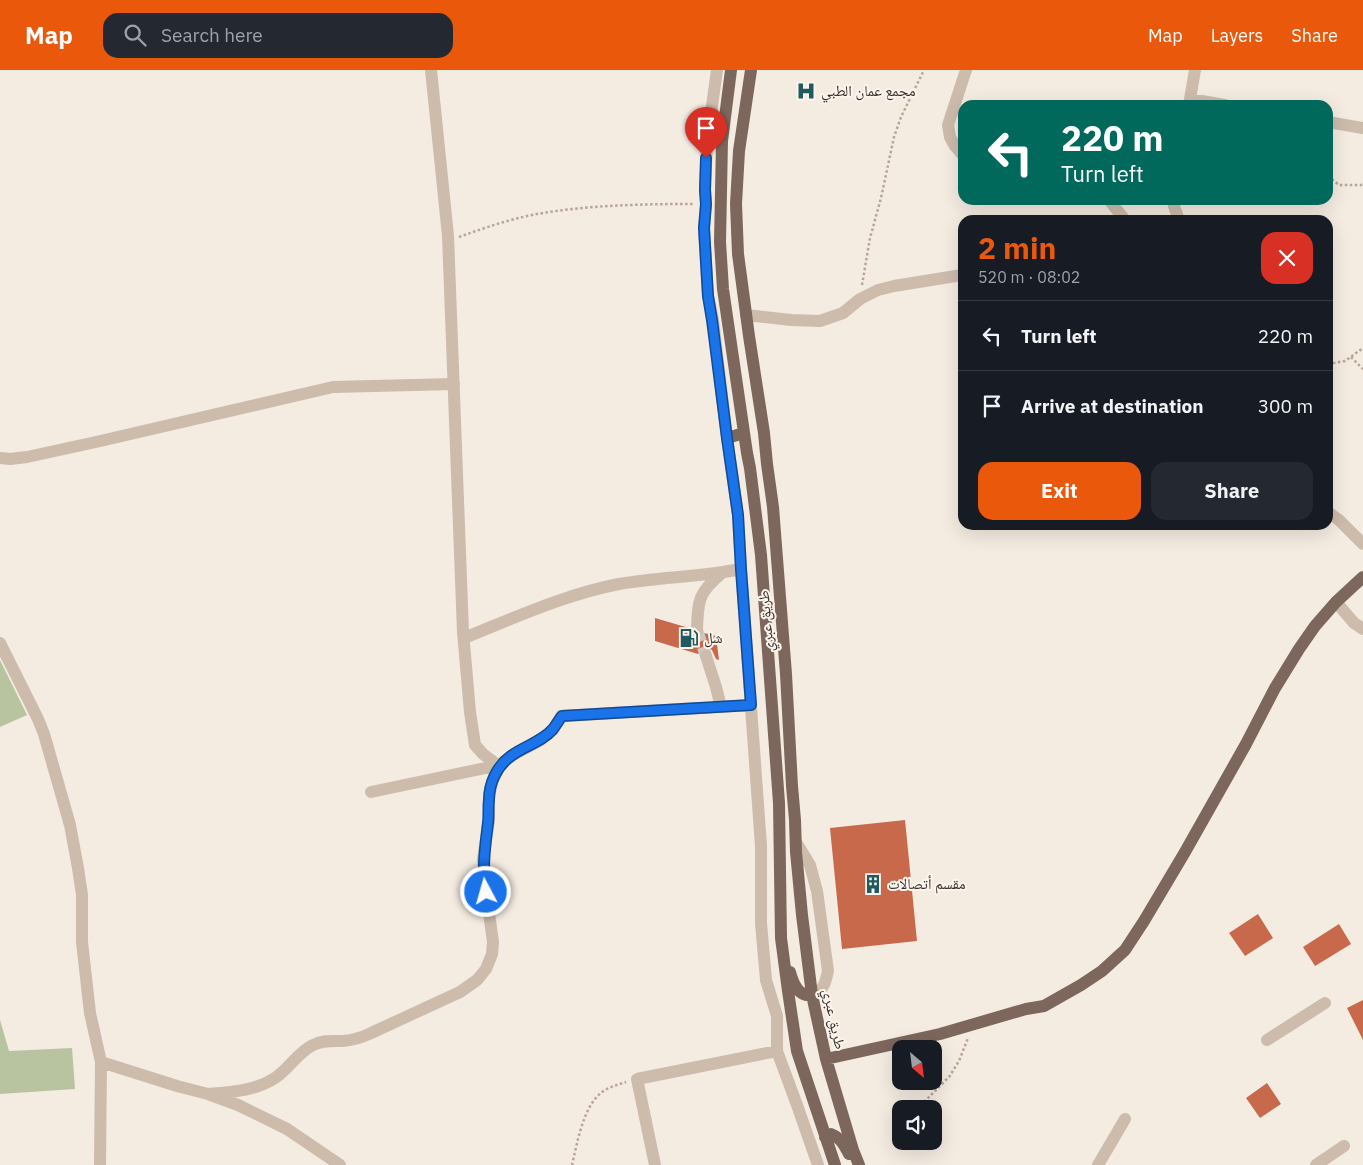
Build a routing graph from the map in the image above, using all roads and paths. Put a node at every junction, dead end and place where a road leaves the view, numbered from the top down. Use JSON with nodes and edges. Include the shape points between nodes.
{"nodes":[{"id":1,"x":432,"y":70,"type":"edge"},
{"id":2,"x":717,"y":70,"type":"edge"},
{"id":3,"x":731,"y":70,"type":"edge"},
{"id":4,"x":750,"y":70,"type":"edge"},
{"id":5,"x":924,"y":70,"type":"edge"},
{"id":6,"x":966,"y":70,"type":"edge"},
{"id":7,"x":1195,"y":70,"type":"edge"},
{"id":8,"x":1190,"y":100,"type":"edge"},
{"id":9,"x":1333,"y":123,"type":"edge"},
{"id":10,"x":1363,"y":128,"type":"edge"},
{"id":11,"x":958,"y":149,"type":"edge"},
{"id":12,"x":1333,"y":180,"type":"edge"},
{"id":13,"x":1363,"y":184,"type":"edge"},
{"id":14,"x":706,"y":204,"type":"junction"},
{"id":15,"x":1113,"y":205,"type":"edge"},
{"id":16,"x":1121,"y":215,"type":"edge"},
{"id":17,"x":448,"y":241,"type":"junction"},
{"id":18,"x":958,"y":276,"type":"edge"},
{"id":19,"x":860,"y":299,"type":"junction"},
{"id":20,"x":746,"y":315,"type":"junction"},
{"id":21,"x":1363,"y":348,"type":"edge"},
{"id":22,"x":1351,"y":357,"type":"junction"},
{"id":23,"x":1333,"y":363,"type":"edge"},
{"id":24,"x":1363,"y":369,"type":"edge"},
{"id":25,"x":454,"y":384,"type":"junction"},
{"id":26,"x":744,"y":433,"type":"junction"},
{"id":27,"x":727,"y":438,"type":"junction"},
{"id":28,"x":0,"y":458,"type":"edge"},
{"id":29,"x":1333,"y":516,"type":"edge"},
{"id":30,"x":1363,"y":544,"type":"edge"},
{"id":31,"x":741,"y":569,"type":"junction"},
{"id":32,"x":722,"y":573,"type":"junction"},
{"id":33,"x":1363,"y":577,"type":"edge"},
{"id":34,"x":1336,"y":602,"type":"junction"},
{"id":35,"x":1363,"y":629,"type":"edge"},
{"id":36,"x":697,"y":630,"type":"tunnel mouth"},
{"id":37,"x":464,"y":638,"type":"junction"},
{"id":38,"x":0,"y":643,"type":"edge"},
{"id":39,"x":706,"y":656,"type":"tunnel mouth"},
{"id":40,"x":751,"y":705,"type":"junction"},
{"id":41,"x":721,"y":707,"type":"junction"},
{"id":42,"x":500,"y":766,"type":"junction"},
{"id":43,"x":371,"y":792,"type":"dead end"},
{"id":44,"x":796,"y":842,"type":"junction"},
{"id":45,"x":782,"y":938,"type":"junction"},
{"id":46,"x":812,"y":995,"type":"junction"},
{"id":47,"x":1325,"y":1004,"type":"dead end"},
{"id":48,"x":980,"y":1024,"type":"junction"},
{"id":49,"x":1267,"y":1040,"type":"dead end"},
{"id":50,"x":777,"y":1051,"type":"junction"},
{"id":51,"x":826,"y":1059,"type":"junction"},
{"id":52,"x":102,"y":1062,"type":"junction"},
{"id":53,"x":637,"y":1079,"type":"junction"},
{"id":54,"x":208,"y":1094,"type":"junction"},
{"id":55,"x":926,"y":1100,"type":"edge"},
{"id":56,"x":1125,"y":1119,"type":"dead end"},
{"id":57,"x":825,"y":1137,"type":"junction"},
{"id":58,"x":1344,"y":1146,"type":"dead end"},
{"id":59,"x":1104,"y":1162,"type":"edge"},
{"id":60,"x":100,"y":1165,"type":"edge"},
{"id":61,"x":340,"y":1165,"type":"edge"},
{"id":62,"x":572,"y":1165,"type":"edge"},
{"id":63,"x":655,"y":1165,"type":"edge"},
{"id":64,"x":818,"y":1165,"type":"edge"},
{"id":65,"x":835,"y":1165,"type":"edge"},
{"id":66,"x":855,"y":1165,"type":"edge"},
{"id":67,"x":859,"y":1165,"type":"edge"},
{"id":68,"x":1316,"y":1165,"type":"edge"}],
"edges":[{"from":1,"to":17,"type":"street"},
{"from":2,"to":14,"type":"street","via":[[707,142]]},
{"from":3,"to":26,"type":"main road","name":"طريق عبري","via":[[722,141],[720,242],[723,289]]},
{"from":4,"to":20,"type":"main road","name":"طريق عبري","via":[[738,151],[736,204]]},
{"from":5,"to":19,"type":"path","via":[[894,138],[870,238]]},
{"from":6,"to":11,"type":"street","via":[[948,126]]},
{"from":7,"to":8,"type":"street"},
{"from":9,"to":10,"type":"street"},
{"from":12,"to":13,"type":"path","via":[[1339,185]]},
{"from":14,"to":17,"type":"path","via":[[612,206],[536,214]]},
{"from":14,"to":27,"type":"street","via":[[704,228],[708,296]]},
{"from":15,"to":16,"type":"street"},
{"from":17,"to":25,"type":"street"},
{"from":18,"to":19,"type":"street","via":[[894,286]]},
{"from":19,"to":20,"type":"street","via":[[843,313],[820,321]]},
{"from":20,"to":44,"type":"main road","name":"طريق عبري","via":[[773,507]]},
{"from":21,"to":22,"type":"path"},
{"from":22,"to":23,"type":"path"},
{"from":22,"to":24,"type":"path"},
{"from":25,"to":28,"type":"street","via":[[333,387],[88,444],[27,457]]},
{"from":25,"to":37,"type":"street"},
{"from":26,"to":27,"type":"main road"},
{"from":26,"to":45,"type":"main road","name":"طريق عبري","via":[[761,555],[779,803]]},
{"from":27,"to":31,"type":"street","via":[[738,515]]},
{"from":29,"to":30,"type":"street"},
{"from":31,"to":32,"type":"street"},
{"from":31,"to":40,"type":"street"},
{"from":32,"to":36,"type":"street","via":[[703,592],[698,607]]},
{"from":32,"to":37,"type":"street","via":[[620,584],[580,593]]},
{"from":33,"to":34,"type":"main road"},
{"from":34,"to":35,"type":"street"},
{"from":34,"to":48,"type":"main road","via":[[1315,626],[1275,688],[1213,803],[1125,950],[1081,985],[1044,1006]]},
{"from":37,"to":42,"type":"street","via":[[475,745]]},
{"from":38,"to":52,"type":"street","via":[[44,734],[70,825],[82,895],[82,942],[90,1013]]},
{"from":39,"to":41,"type":"street"},
{"from":40,"to":41,"type":"street"},
{"from":40,"to":50,"type":"street","via":[[761,846],[762,932],[766,980],[777,1016]]},
{"from":41,"to":42,"type":"street","via":[[562,716],[553,730]]},
{"from":42,"to":43,"type":"street"},
{"from":42,"to":54,"type":"street","via":[[489,797],[483,859],[492,954],[477,980],[460,992],[370,1034],[310,1046],[275,1078],[259,1085],[240,1092]]},
{"from":44,"to":46,"type":"main road","name":"طريق عبري"},
{"from":44,"to":46,"type":"street","via":[[810,865],[817,891],[828,971],[826,983]]},
{"from":45,"to":46,"type":"main road","via":[[795,986],[802,994]]},
{"from":45,"to":57,"type":"main road","name":"طريق عبري","via":[[797,1052]]},
{"from":46,"to":51,"type":"main road","name":"طريق عبري"},
{"from":47,"to":49,"type":"street"},
{"from":48,"to":51,"type":"main road"},
{"from":48,"to":55,"type":"path","via":[[968,1039],[950,1077]]},
{"from":50,"to":53,"type":"street"},
{"from":50,"to":64,"type":"street"},
{"from":51,"to":67,"type":"main road","name":"طريق عبري"},
{"from":52,"to":54,"type":"street"},
{"from":52,"to":60,"type":"street"},
{"from":53,"to":62,"type":"path","via":[[613,1086],[593,1101],[585,1116]]},
{"from":53,"to":63,"type":"street"},
{"from":54,"to":61,"type":"street","via":[[287,1129]]},
{"from":56,"to":59,"type":"street"},
{"from":57,"to":65,"type":"main road","name":"طريق عبري"},
{"from":57,"to":66,"type":"main road","via":[[831,1134],[841,1140]]},
{"from":58,"to":68,"type":"street"}]}
